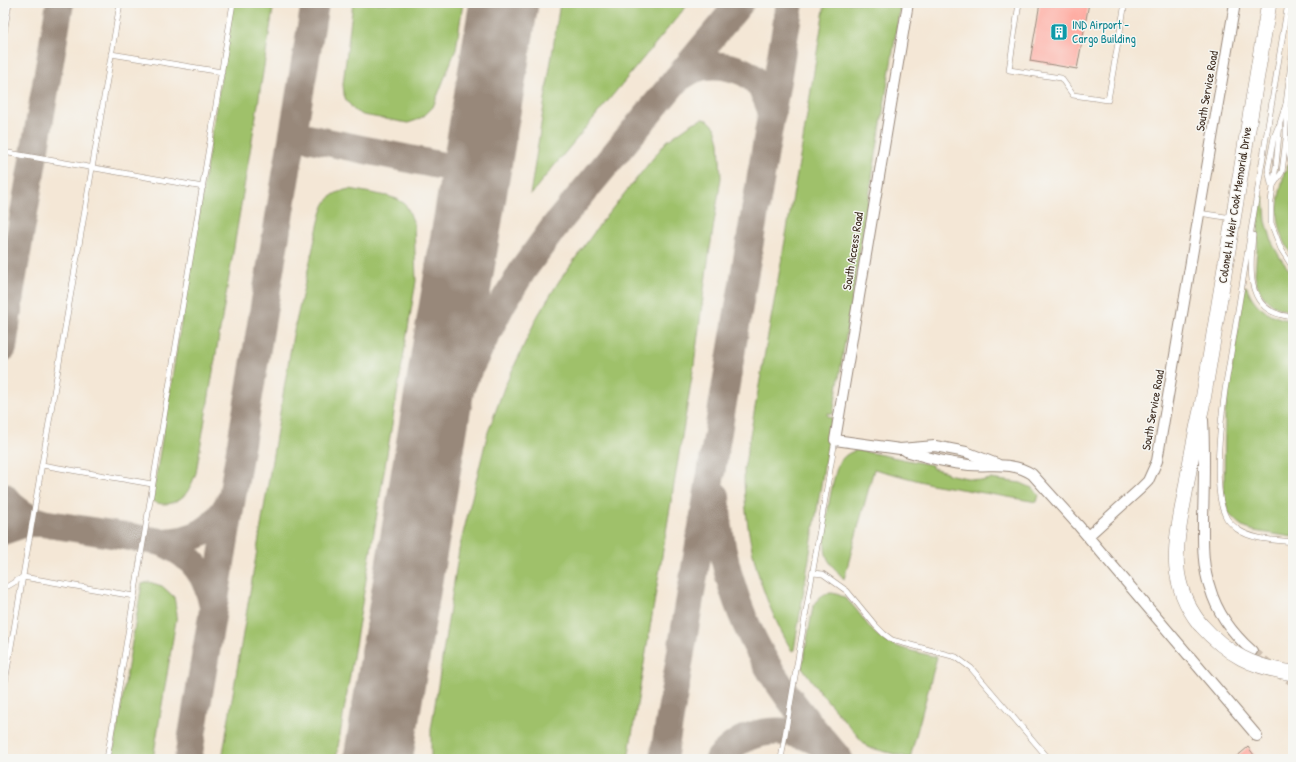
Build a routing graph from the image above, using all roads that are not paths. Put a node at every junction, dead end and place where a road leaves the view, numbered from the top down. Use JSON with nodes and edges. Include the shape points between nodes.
{"nodes":[{"id":1,"x":9,"y":3,"type":"edge"},
{"id":2,"x":120,"y":3,"type":"edge"},
{"id":3,"x":233,"y":3,"type":"edge"},
{"id":4,"x":908,"y":3,"type":"edge"},
{"id":5,"x":1018,"y":3,"type":"edge"},
{"id":6,"x":1126,"y":3,"type":"edge"},
{"id":7,"x":1235,"y":3,"type":"edge"},
{"id":8,"x":1269,"y":3,"type":"edge"},
{"id":9,"x":1288,"y":3,"type":"edge"},
{"id":10,"x":3,"y":36,"type":"edge"},
{"id":11,"x":1293,"y":46,"type":"edge"},
{"id":12,"x":111,"y":54,"type":"junction"},
{"id":13,"x":1292,"y":56,"type":"junction"},
{"id":14,"x":1293,"y":64,"type":"edge"},
{"id":15,"x":222,"y":72,"type":"junction"},
{"id":16,"x":1286,"y":104,"type":"junction"},
{"id":17,"x":1292,"y":124,"type":"edge"},
{"id":18,"x":1286,"y":139,"type":"junction"},
{"id":19,"x":1293,"y":144,"type":"edge"},
{"id":20,"x":3,"y":152,"type":"edge"},
{"id":21,"x":92,"y":168,"type":"junction"},
{"id":22,"x":1293,"y":172,"type":"edge"},
{"id":23,"x":203,"y":187,"type":"junction"},
{"id":24,"x":1272,"y":187,"type":"junction"},
{"id":25,"x":1256,"y":196,"type":"junction"},
{"id":26,"x":1199,"y":213,"type":"junction"},
{"id":27,"x":1233,"y":218,"type":"junction"},
{"id":28,"x":1293,"y":268,"type":"edge"},
{"id":29,"x":1293,"y":317,"type":"edge"},
{"id":30,"x":1202,"y":406,"type":"junction"},
{"id":31,"x":835,"y":440,"type":"junction"},
{"id":32,"x":42,"y":465,"type":"junction"},
{"id":33,"x":152,"y":484,"type":"junction"},
{"id":34,"x":1088,"y":536,"type":"junction"},
{"id":35,"x":1293,"y":542,"type":"edge"},
{"id":36,"x":813,"y":572,"type":"junction"},
{"id":37,"x":23,"y":577,"type":"junction"},
{"id":38,"x":3,"y":587,"type":"edge"},
{"id":39,"x":134,"y":596,"type":"junction"},
{"id":40,"x":1252,"y":651,"type":"tunnel mouth"},
{"id":41,"x":1293,"y":673,"type":"edge"},
{"id":42,"x":3,"y":694,"type":"edge"},
{"id":43,"x":1257,"y":736,"type":"dead end"},
{"id":44,"x":107,"y":759,"type":"edge"},
{"id":45,"x":781,"y":759,"type":"edge"},
{"id":46,"x":1049,"y":759,"type":"edge"}],
"edges":[{"from":1,"to":10,"type":"lane"},
{"from":2,"to":12,"type":"lane"},
{"from":3,"to":15,"type":"lane"},
{"from":4,"to":31,"type":"street","name":"South Access Road"},
{"from":5,"to":6,"type":"lane","via":[[1009,70],[1061,78],[1073,95],[1108,100]]},
{"from":7,"to":26,"type":"street","name":"South Service Road"},
{"from":8,"to":27,"type":"street","name":"Colonel H. Weir Cook Memorial Drive"},
{"from":9,"to":25,"type":"lane"},
{"from":11,"to":13,"type":"lane"},
{"from":12,"to":15,"type":"lane"},
{"from":12,"to":21,"type":"lane"},
{"from":13,"to":14,"type":"lane"},
{"from":13,"to":16,"type":"lane"},
{"from":15,"to":23,"type":"lane"},
{"from":16,"to":17,"type":"lane"},
{"from":16,"to":18,"type":"lane"},
{"from":16,"to":24,"type":"lane","via":[[1274,137],[1268,169]]},
{"from":17,"to":19,"type":"lane"},
{"from":18,"to":22,"type":"lane"},
{"from":18,"to":24,"type":"lane","via":[[1282,172]]},
{"from":20,"to":21,"type":"lane"},
{"from":21,"to":23,"type":"lane"},
{"from":21,"to":32,"type":"lane"},
{"from":23,"to":33,"type":"lane"},
{"from":24,"to":28,"type":"lane","via":[[1271,223],[1281,249]]},
{"from":25,"to":29,"type":"lane","via":[[1250,273],[1252,281],[1261,302],[1266,307],[1277,314]]},
{"from":25,"to":35,"type":"lane","via":[[1221,421],[1219,486],[1224,514],[1236,529],[1250,536]]},
{"from":26,"to":27,"type":"lane"},
{"from":26,"to":34,"type":"street","name":"South Service Road","via":[[1157,461],[1144,485]]},
{"from":27,"to":30,"type":"street","name":"Colonel H. Weir Cook Memorial Drive"},
{"from":30,"to":40,"type":"street","via":[[1203,547],[1207,577],[1220,612]]},
{"from":30,"to":41,"type":"street","name":"Colonel H. Weir Cook Memorial Drive","bridge":true,"via":[[1176,544],[1176,570],[1183,595],[1200,624],[1225,648],[1240,658],[1266,668]]},
{"from":31,"to":34,"type":"street","via":[[900,449],[933,460],[970,465],[997,464],[1025,469]]},
{"from":31,"to":36,"type":"lane"},
{"from":32,"to":33,"type":"lane"},
{"from":32,"to":37,"type":"lane"},
{"from":33,"to":39,"type":"lane"},
{"from":34,"to":43,"type":"street"},
{"from":36,"to":45,"type":"lane"},
{"from":36,"to":46,"type":"lane","via":[[823,574],[847,591],[875,625],[892,640],[956,657],[971,668]]},
{"from":37,"to":38,"type":"lane"},
{"from":37,"to":39,"type":"lane"},
{"from":37,"to":42,"type":"lane"},
{"from":39,"to":44,"type":"lane"}]}
